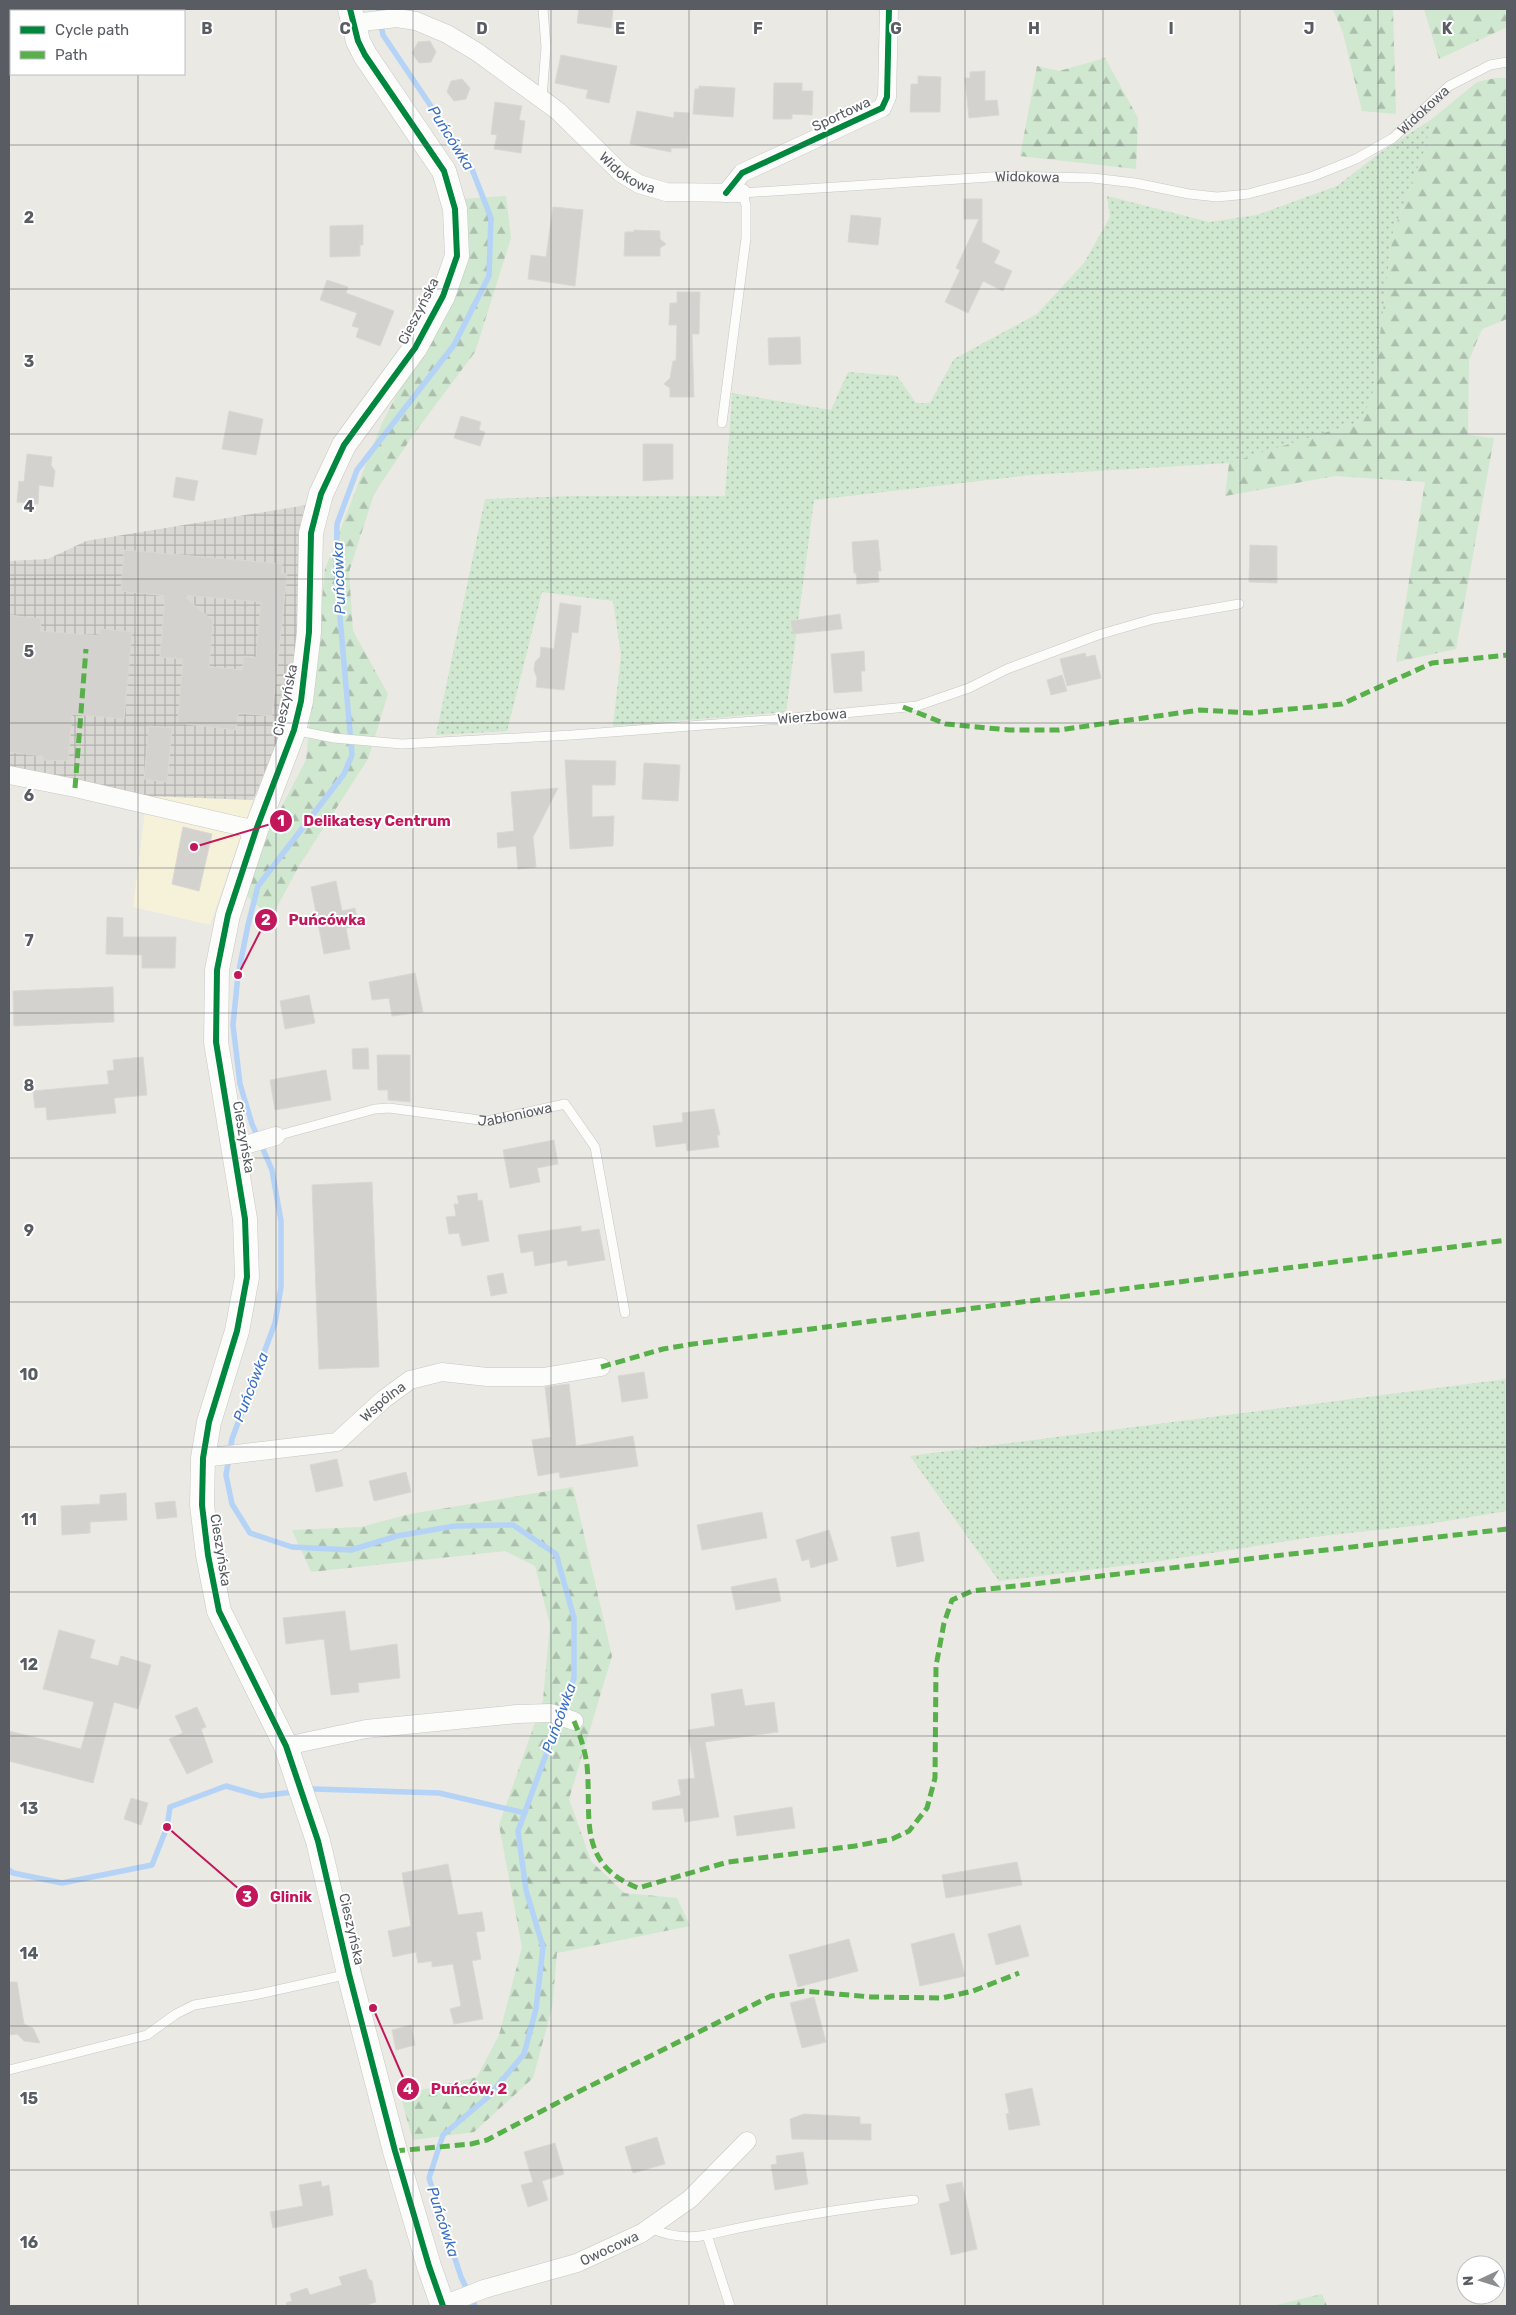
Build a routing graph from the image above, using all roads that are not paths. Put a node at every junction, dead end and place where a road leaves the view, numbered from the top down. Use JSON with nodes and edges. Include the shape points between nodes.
{"nodes":[{"id":1,"x":543,"y":9,"type":"edge"},
{"id":2,"x":889,"y":9,"type":"edge"},
{"id":3,"x":357,"y":17,"type":"edge"},
{"id":4,"x":1507,"y":62,"type":"edge"},
{"id":5,"x":542,"y":98,"type":"junction"},
{"id":6,"x":734,"y":193,"type":"junction"},
{"id":7,"x":722,"y":423,"type":"dead end"},
{"id":8,"x":1239,"y":604,"type":"dead end"},
{"id":9,"x":294,"y":730,"type":"junction"},
{"id":10,"x":9,"y":775,"type":"edge"},
{"id":11,"x":256,"y":830,"type":"junction"},
{"id":12,"x":276,"y":1136,"type":"joint"},
{"id":13,"x":243,"y":1145,"type":"junction"},
{"id":14,"x":625,"y":1313,"type":"dead end"},
{"id":15,"x":601,"y":1367,"type":"dead end"},
{"id":16,"x":209,"y":1457,"type":"junction"},
{"id":17,"x":574,"y":1721,"type":"dead end"},
{"id":18,"x":286,"y":1746,"type":"junction"},
{"id":19,"x":349,"y":1974,"type":"junction"},
{"id":20,"x":9,"y":2070,"type":"edge"},
{"id":21,"x":747,"y":2141,"type":"dead end"},
{"id":22,"x":914,"y":2200,"type":"dead end"},
{"id":23,"x":650,"y":2228,"type":"junction"},
{"id":24,"x":707,"y":2235,"type":"junction"},
{"id":25,"x":448,"y":2304,"type":"edge"},
{"id":26,"x":730,"y":2306,"type":"edge"}],
"edges":[{"from":1,"to":5,"type":"lane","via":[[546,47]]},
{"from":2,"to":6,"type":"street","name":"Sportowa","via":[[887,97],[882,108],[742,173]]},
{"from":3,"to":5,"type":"street","name":"Widokowa","via":[[416,21],[447,34]]},
{"from":3,"to":9,"type":"street","name":"Cieszyńska","via":[[365,55],[444,171],[455,209],[457,256],[443,296],[415,348],[344,445],[321,494],[311,532],[306,660]]},
{"from":4,"to":6,"type":"lane","name":"Widokowa","via":[[1490,65],[1449,86],[1394,138],[1356,159],[1311,177],[1248,194],[1217,197],[1135,183],[1016,176]]},
{"from":5,"to":6,"type":"street","name":"Widokowa","via":[[621,173],[639,184],[666,192]]},
{"from":6,"to":7,"type":"lane","via":[[746,204],[746,238]]},
{"from":8,"to":9,"type":"lane","name":"Wierzbowa","via":[[1153,618],[1007,669],[969,688],[917,706],[572,735],[402,744],[334,738]]},
{"from":9,"to":11,"type":"street","name":"Cieszyńska"},
{"from":10,"to":11,"type":"street"},
{"from":11,"to":13,"type":"street","name":"Cieszyńska","via":[[231,904],[217,970],[216,1042]]},
{"from":12,"to":13,"type":"street"},
{"from":12,"to":14,"type":"lane","name":"Jabłoniowa","via":[[375,1109],[487,1121],[565,1104],[595,1148]]},
{"from":13,"to":16,"type":"street","name":"Cieszyńska","via":[[247,1277],[237,1331],[209,1422]]},
{"from":15,"to":16,"type":"street","name":"Wspólna","via":[[543,1377],[487,1377],[442,1372],[410,1380],[337,1442]]},
{"from":16,"to":18,"type":"street","name":"Cieszyńska","via":[[202,1505],[219,1611]]},
{"from":17,"to":18,"type":"street","via":[[551,1713],[517,1714],[366,1729]]},
{"from":18,"to":19,"type":"street","name":"Cieszyńska","via":[[318,1841]]},
{"from":19,"to":20,"type":"lane","via":[[254,1996],[194,2005],[147,2035]]},
{"from":19,"to":25,"type":"street","name":"Cieszyńska","via":[[429,2266]]},
{"from":21,"to":23,"type":"street","name":"Owocowa","via":[[690,2198]]},
{"from":22,"to":24,"type":"lane","via":[[830,2210]]},
{"from":23,"to":24,"type":"lane","via":[[675,2236]]},
{"from":23,"to":25,"type":"street","name":"Owocowa","via":[[577,2263],[484,2289]]},
{"from":24,"to":26,"type":"lane"}]}
